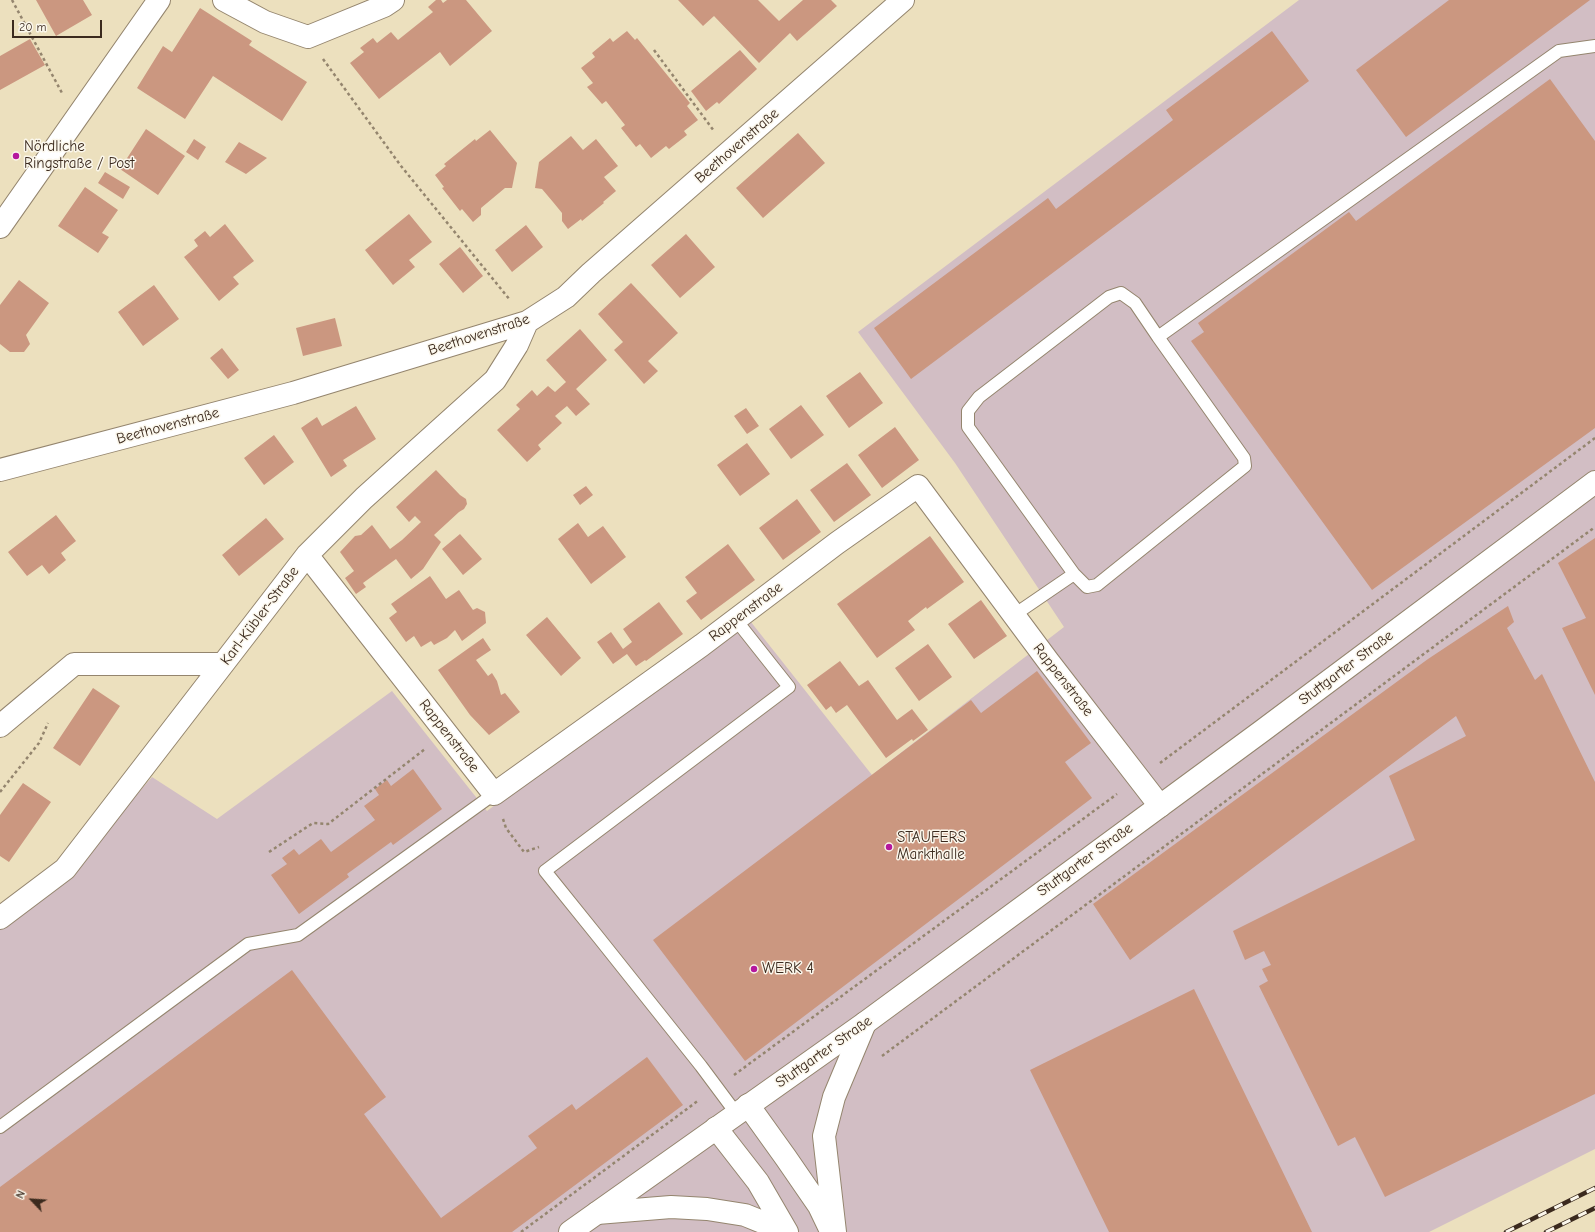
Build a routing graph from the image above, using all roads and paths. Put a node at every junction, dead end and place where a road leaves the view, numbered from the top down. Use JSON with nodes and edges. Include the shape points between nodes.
{"nodes":[{"id":1,"x":12,"y":0,"type":"edge"},
{"id":2,"x":160,"y":0,"type":"edge"},
{"id":3,"x":224,"y":0,"type":"edge"},
{"id":4,"x":393,"y":0,"type":"edge"},
{"id":5,"x":903,"y":0,"type":"edge"},
{"id":6,"x":308,"y":37,"type":"junction"},
{"id":7,"x":1595,"y":46,"type":"edge"},
{"id":8,"x":654,"y":50,"type":"dead end"},
{"id":9,"x":76,"y":118,"type":"junction"},
{"id":10,"x":730,"y":152,"type":"junction"},
{"id":11,"x":0,"y":227,"type":"edge"},
{"id":12,"x":527,"y":322,"type":"junction"},
{"id":13,"x":1158,"y":337,"type":"junction"},
{"id":14,"x":0,"y":470,"type":"edge"},
{"id":15,"x":1595,"y":482,"type":"edge"},
{"id":16,"x":1595,"y":527,"type":"edge"},
{"id":17,"x":307,"y":555,"type":"junction"},
{"id":18,"x":1074,"y":574,"type":"junction"},
{"id":19,"x":1014,"y":616,"type":"junction"},
{"id":20,"x":736,"y":620,"type":"junction"},
{"id":21,"x":223,"y":664,"type":"junction"},
{"id":22,"x":48,"y":721,"type":"dead end"},
{"id":23,"x":0,"y":726,"type":"edge"},
{"id":24,"x":446,"y":733,"type":"junction"},
{"id":25,"x":0,"y":792,"type":"edge"},
{"id":26,"x":494,"y":794,"type":"junction"},
{"id":27,"x":1160,"y":806,"type":"junction"},
{"id":28,"x":506,"y":828,"type":"dead end"},
{"id":29,"x":270,"y":852,"type":"dead end"},
{"id":30,"x":524,"y":852,"type":"dead end"},
{"id":31,"x":0,"y":918,"type":"edge"},
{"id":32,"x":865,"y":1023,"type":"junction"},
{"id":33,"x":879,"y":1058,"type":"dead end"},
{"id":34,"x":716,"y":1087,"type":"junction"},
{"id":35,"x":742,"y":1109,"type":"junction"},
{"id":36,"x":0,"y":1127,"type":"edge"},
{"id":37,"x":716,"y":1128,"type":"junction"},
{"id":38,"x":597,"y":1213,"type":"junction"},
{"id":39,"x":521,"y":1232,"type":"edge"},
{"id":40,"x":570,"y":1232,"type":"edge"},
{"id":41,"x":787,"y":1232,"type":"edge"},
{"id":42,"x":831,"y":1232,"type":"edge"},
{"id":43,"x":835,"y":1232,"type":"edge"}],
"edges":[{"from":1,"to":9,"type":"path"},
{"from":2,"to":9,"type":"street"},
{"from":3,"to":6,"type":"street","via":[[265,22]]},
{"from":4,"to":6,"type":"street"},
{"from":5,"to":10,"type":"street","name":"Beethovenstraße"},
{"from":6,"to":12,"type":"path","via":[[401,166]]},
{"from":7,"to":13,"type":"lane","via":[[1559,51]]},
{"from":8,"to":10,"type":"path"},
{"from":9,"to":11,"type":"street"},
{"from":10,"to":12,"type":"street","name":"Beethovenstraße","via":[[566,297]]},
{"from":12,"to":14,"type":"street","name":"Beethovenstraße","via":[[294,393]]},
{"from":12,"to":17,"type":"street","name":"Karl-Kübler-Straße","via":[[495,380],[364,498]]},
{"from":13,"to":18,"type":"lane","via":[[1244,458],[1246,466],[1096,585],[1087,587]]},
{"from":13,"to":18,"type":"lane","via":[[1135,303],[1121,293],[1115,295],[979,397],[968,411],[968,427]]},
{"from":15,"to":27,"type":"street","name":"Stuttgarter Straße"},
{"from":16,"to":33,"type":"path"},
{"from":17,"to":21,"type":"street","name":"Karl-Kübler-Straße"},
{"from":17,"to":24,"type":"street","name":"Rappenstraße"},
{"from":18,"to":19,"type":"lane"},
{"from":19,"to":20,"type":"street","name":"Rappenstraße","via":[[918,486],[836,543]]},
{"from":19,"to":27,"type":"street","name":"Rappenstraße"},
{"from":20,"to":26,"type":"street","name":"Rappenstraße"},
{"from":20,"to":34,"type":"lane","via":[[789,687],[545,871]]},
{"from":21,"to":23,"type":"street","via":[[74,664]]},
{"from":21,"to":31,"type":"street","name":"Karl-Kübler-Straße","via":[[65,869]]},
{"from":22,"to":25,"type":"path","via":[[39,743]]},
{"from":24,"to":26,"type":"street","name":"Rappenstraße"},
{"from":24,"to":29,"type":"path","via":[[328,824],[313,823]]},
{"from":26,"to":36,"type":"lane","via":[[298,935],[248,944]]},
{"from":27,"to":32,"type":"street","name":"Stuttgarter Straße"},
{"from":28,"to":30,"type":"path"},
{"from":32,"to":35,"type":"street","name":"Stuttgarter Straße"},
{"from":32,"to":43,"type":"street","via":[[834,1097],[824,1136]]},
{"from":34,"to":35,"type":"lane"},
{"from":34,"to":39,"type":"path"},
{"from":35,"to":37,"type":"street","name":"Stuttgarter Straße"},
{"from":35,"to":42,"type":"street","via":[[786,1158],[819,1206]]},
{"from":37,"to":38,"type":"street","name":"Stuttgarter Straße"},
{"from":37,"to":41,"type":"street","via":[[758,1182]]},
{"from":38,"to":40,"type":"street","name":"Stuttgarter Straße"},
{"from":38,"to":41,"type":"street","via":[[672,1208],[707,1209],[745,1215]]}]}
